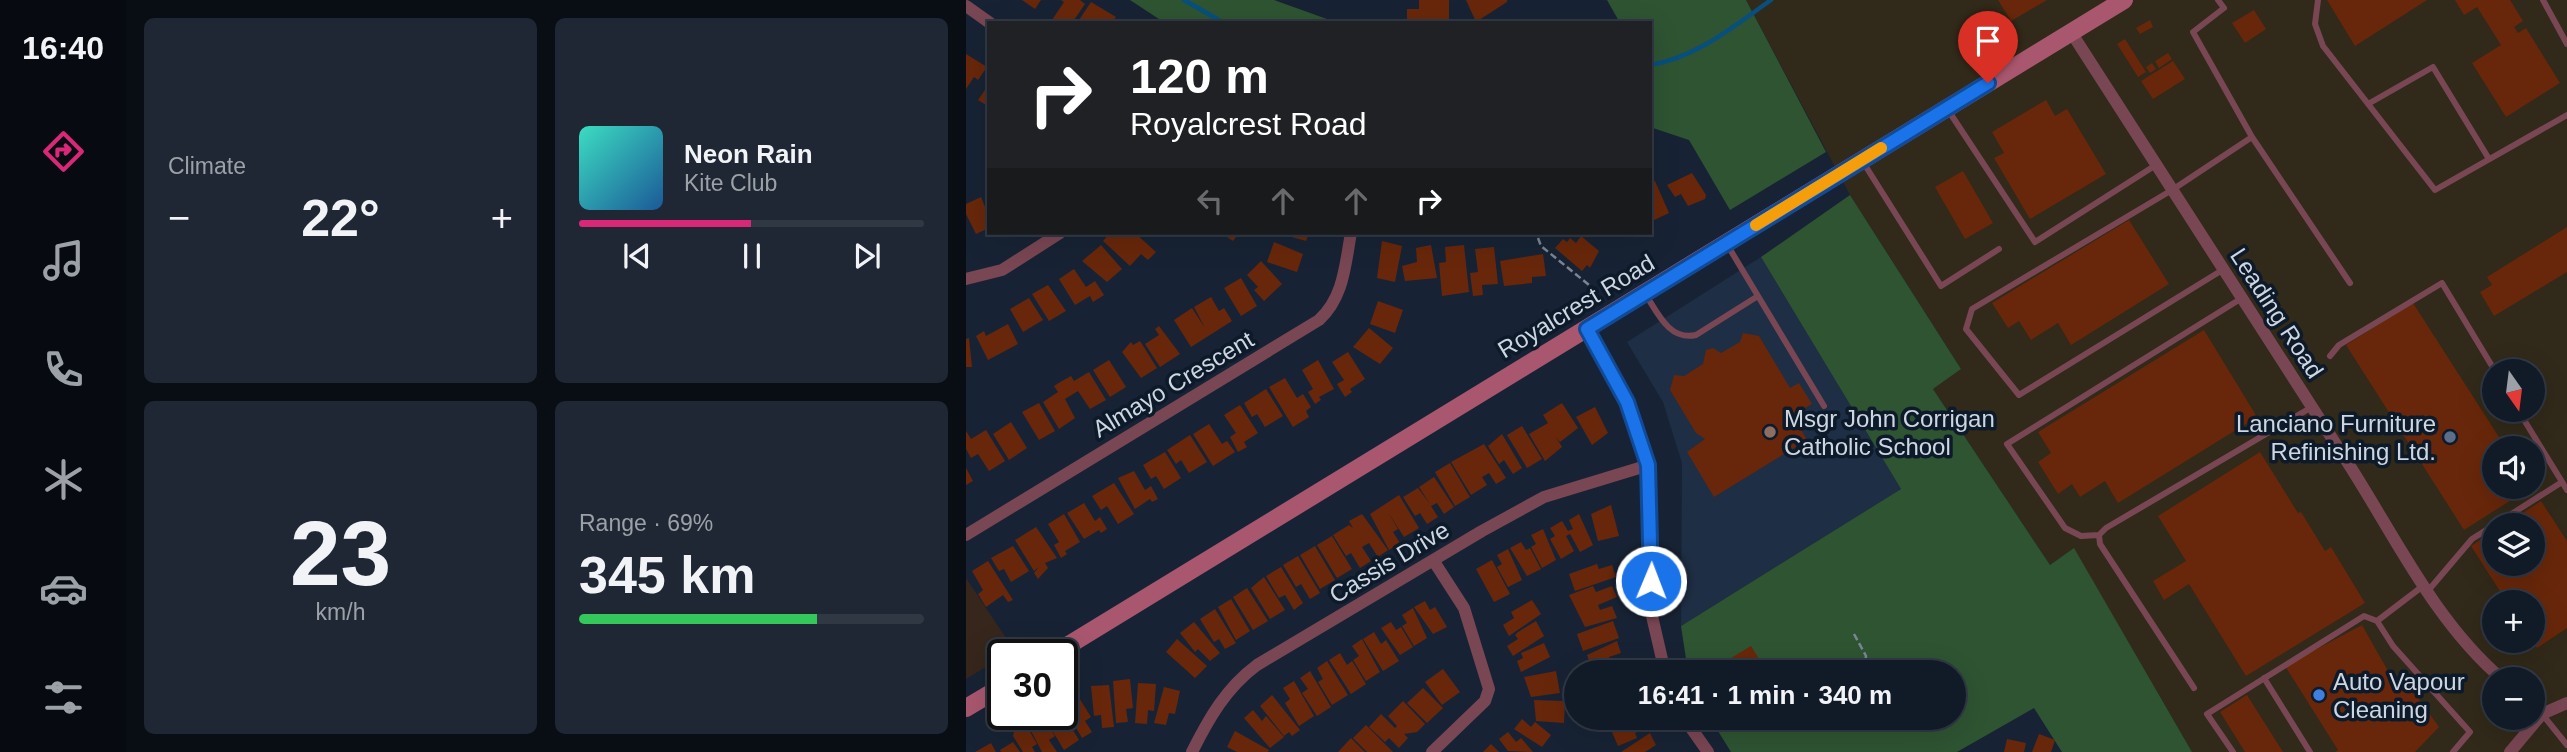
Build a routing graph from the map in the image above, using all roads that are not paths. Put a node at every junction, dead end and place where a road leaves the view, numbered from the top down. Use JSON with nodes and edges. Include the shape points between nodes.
{"nodes":[{"id":1,"x":2218,"y":0,"type":"edge"},
{"id":2,"x":2318,"y":0,"type":"edge"},
{"id":3,"x":2543,"y":0,"type":"edge"},
{"id":4,"x":2118,"y":2,"type":"edge"},
{"id":5,"x":966,"y":6,"type":"edge"},
{"id":6,"x":987,"y":21,"type":"edge"},
{"id":7,"x":2071,"y":33,"type":"junction"},
{"id":8,"x":2567,"y":44,"type":"edge"},
{"id":9,"x":2368,"y":104,"type":"junction"},
{"id":10,"x":1947,"y":109,"type":"junction"},
{"id":11,"x":2567,"y":115,"type":"edge"},
{"id":12,"x":2252,"y":137,"type":"junction"},
{"id":13,"x":2489,"y":159,"type":"junction"},
{"id":14,"x":1862,"y":160,"type":"junction"},
{"id":15,"x":2156,"y":165,"type":"junction"},
{"id":16,"x":2172,"y":190,"type":"junction"},
{"id":17,"x":1057,"y":235,"type":"edge"},
{"id":18,"x":1351,"y":235,"type":"edge"},
{"id":19,"x":1727,"y":243,"type":"junction"},
{"id":20,"x":1999,"y":249,"type":"dead end"},
{"id":21,"x":2224,"y":269,"type":"junction"},
{"id":22,"x":966,"y":279,"type":"edge"},
{"id":23,"x":2350,"y":282,"type":"dead end"},
{"id":24,"x":1644,"y":293,"type":"junction"},
{"id":25,"x":1758,"y":296,"type":"junction"},
{"id":26,"x":2242,"y":298,"type":"junction"},
{"id":27,"x":1587,"y":329,"type":"junction"},
{"id":28,"x":2330,"y":356,"type":"dead end"},
{"id":29,"x":2488,"y":359,"type":"edge"},
{"id":30,"x":1824,"y":406,"type":"dead end"},
{"id":31,"x":2312,"y":407,"type":"junction"},
{"id":32,"x":2525,"y":422,"type":"edge"},
{"id":33,"x":1648,"y":465,"type":"junction"},
{"id":34,"x":2562,"y":482,"type":"junction"},
{"id":35,"x":2567,"y":491,"type":"edge"},
{"id":36,"x":966,"y":535,"type":"edge"},
{"id":37,"x":2099,"y":535,"type":"junction"},
{"id":38,"x":1433,"y":560,"type":"junction"},
{"id":39,"x":2425,"y":589,"type":"junction"},
{"id":40,"x":2377,"y":621,"type":"junction"},
{"id":41,"x":1078,"y":639,"type":"edge"},
{"id":42,"x":1662,"y":660,"type":"edge"},
{"id":43,"x":2488,"y":667,"type":"edge"},
{"id":44,"x":2264,"y":678,"type":"junction"},
{"id":45,"x":2193,"y":688,"type":"dead end"},
{"id":46,"x":987,"y":696,"type":"edge"},
{"id":47,"x":2567,"y":702,"type":"edge"},
{"id":48,"x":2545,"y":708,"type":"edge"},
{"id":49,"x":966,"y":709,"type":"edge"},
{"id":50,"x":2545,"y":719,"type":"edge"},
{"id":51,"x":1692,"y":730,"type":"edge"},
{"id":52,"x":2524,"y":730,"type":"edge"},
{"id":53,"x":2567,"y":745,"type":"edge"},
{"id":54,"x":1192,"y":752,"type":"edge"},
{"id":55,"x":1432,"y":752,"type":"edge"},
{"id":56,"x":1708,"y":752,"type":"edge"},
{"id":57,"x":2233,"y":752,"type":"edge"},
{"id":58,"x":2310,"y":752,"type":"edge"},
{"id":59,"x":2453,"y":752,"type":"edge"},
{"id":60,"x":2510,"y":752,"type":"edge"}],
"edges":[{"from":1,"to":12,"type":"lane","via":[[2224,8],[2193,32]]},
{"from":2,"to":9,"type":"lane","via":[[2315,24],[2323,46]]},
{"from":3,"to":8,"type":"lane"},
{"from":4,"to":7,"type":"street","name":"Royalcrest Road"},
{"from":5,"to":6,"type":"street"},
{"from":7,"to":10,"type":"street","name":"Royalcrest Road"},
{"from":7,"to":15,"type":"street","name":"Leading Road"},
{"from":9,"to":13,"type":"lane","via":[[2435,190]]},
{"from":9,"to":13,"type":"lane","via":[[2433,67]]},
{"from":10,"to":14,"type":"street","name":"Royalcrest Road"},
{"from":10,"to":15,"type":"lane","via":[[2035,242]]},
{"from":11,"to":13,"type":"lane"},
{"from":12,"to":16,"type":"lane"},
{"from":12,"to":23,"type":"lane"},
{"from":14,"to":19,"type":"street","name":"Royalcrest Road"},
{"from":14,"to":20,"type":"lane","via":[[1941,286]]},
{"from":15,"to":16,"type":"street","name":"Leading Road"},
{"from":16,"to":21,"type":"street","name":"Leading Road"},
{"from":16,"to":21,"type":"lane","via":[[1972,309],[1966,329],[2018,395]]},
{"from":17,"to":22,"type":"street","via":[[1002,270]]},
{"from":18,"to":36,"type":"street","name":"Almayo Crescent","via":[[1341,288],[1334,306],[1319,320]]},
{"from":19,"to":24,"type":"street","name":"Royalcrest Road"},
{"from":19,"to":25,"type":"lane"},
{"from":21,"to":26,"type":"street","name":"Leading Road"},
{"from":24,"to":25,"type":"lane","via":[[1664,323],[1687,337]]},
{"from":24,"to":27,"type":"street","name":"Royalcrest Road"},
{"from":25,"to":30,"type":"lane"},
{"from":26,"to":31,"type":"street","name":"Leading Road"},
{"from":26,"to":37,"type":"lane","via":[[2007,444],[2065,528],[2081,536]]},
{"from":27,"to":33,"type":"street","via":[[1627,402]]},
{"from":27,"to":41,"type":"street","name":"Royalcrest Road"},
{"from":28,"to":29,"type":"lane","via":[[2339,345],[2442,283]]},
{"from":31,"to":37,"type":"lane"},
{"from":31,"to":39,"type":"street","name":"Leading Road"},
{"from":32,"to":34,"type":"lane"},
{"from":33,"to":38,"type":"street","name":"Cassis Drive","via":[[1544,497]]},
{"from":33,"to":42,"type":"street","via":[[1652,616]]},
{"from":34,"to":35,"type":"lane"},
{"from":34,"to":39,"type":"lane","via":[[2472,539]]},
{"from":37,"to":45,"type":"lane"},
{"from":38,"to":54,"type":"street","name":"Cassis Drive","via":[[1240,678],[1216,708]]},
{"from":38,"to":55,"type":"street","via":[[1464,608],[1489,689],[1485,701]]},
{"from":39,"to":40,"type":"lane"},
{"from":39,"to":43,"type":"street","name":"Leading Road"},
{"from":40,"to":44,"type":"lane","via":[[2364,616]]},
{"from":40,"to":59,"type":"lane","via":[[2393,646],[2470,732]]},
{"from":44,"to":57,"type":"lane","via":[[2207,714]]},
{"from":44,"to":58,"type":"lane"},
{"from":46,"to":49,"type":"street"},
{"from":47,"to":48,"type":"street"},
{"from":50,"to":53,"type":"lane"},
{"from":51,"to":56,"type":"street"},
{"from":52,"to":60,"type":"street"}]}
